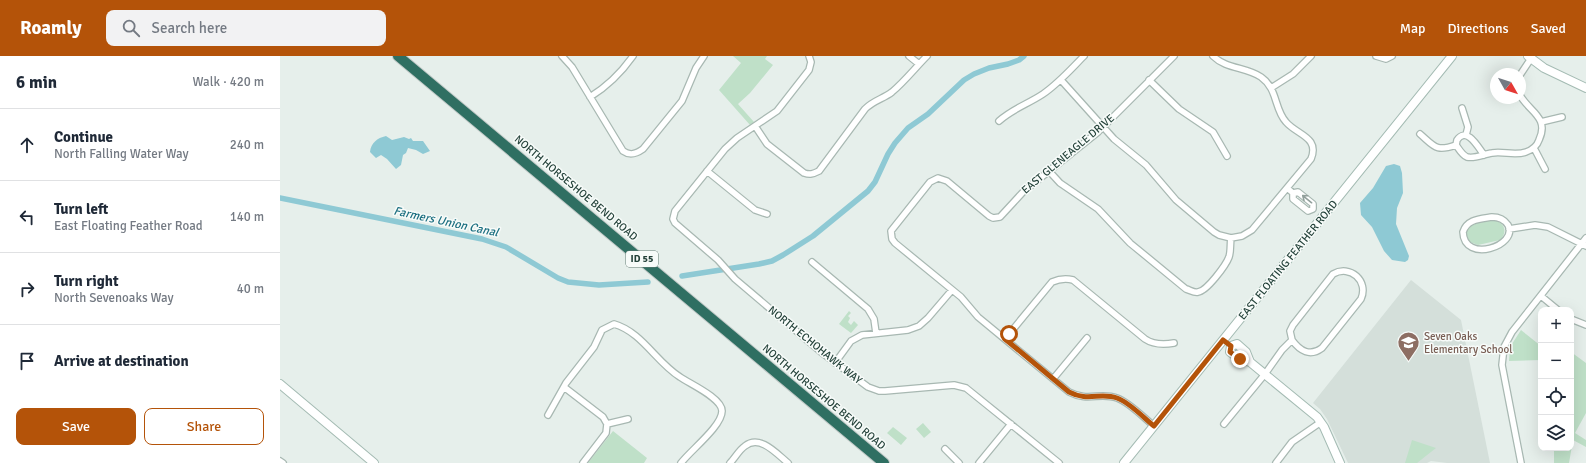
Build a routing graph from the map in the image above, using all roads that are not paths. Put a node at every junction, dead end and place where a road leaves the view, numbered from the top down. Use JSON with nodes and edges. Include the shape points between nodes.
{"nodes":[{"id":1,"x":398,"y":56,"type":"edge"},
{"id":2,"x":562,"y":56,"type":"edge"},
{"id":3,"x":633,"y":56,"type":"edge"},
{"id":4,"x":704,"y":56,"type":"edge"},
{"id":5,"x":809,"y":56,"type":"edge"},
{"id":6,"x":909,"y":56,"type":"edge"},
{"id":7,"x":927,"y":56,"type":"edge"},
{"id":8,"x":1084,"y":56,"type":"edge"},
{"id":9,"x":1174,"y":56,"type":"edge"},
{"id":10,"x":1213,"y":56,"type":"edge"},
{"id":11,"x":1310,"y":56,"type":"edge"},
{"id":12,"x":1376,"y":56,"type":"edge"},
{"id":13,"x":1392,"y":56,"type":"edge"},
{"id":14,"x":1452,"y":56,"type":"edge"},
{"id":15,"x":1531,"y":57,"type":"edge"},
{"id":16,"x":919,"y":64,"type":"junction"},
{"id":17,"x":1524,"y":68,"type":"edge"},
{"id":18,"x":1061,"y":80,"type":"junction"},
{"id":19,"x":1149,"y":80,"type":"junction"},
{"id":20,"x":1271,"y":88,"type":"junction"},
{"id":21,"x":1586,"y":88,"type":"edge"},
{"id":22,"x":590,"y":97,"type":"junction"},
{"id":23,"x":1526,"y":103,"type":"edge"},
{"id":24,"x":1462,"y":108,"type":"dead end"},
{"id":25,"x":1562,"y":116,"type":"dead end"},
{"id":26,"x":999,"y":121,"type":"dead end"},
{"id":27,"x":1541,"y":122,"type":"junction"},
{"id":28,"x":755,"y":126,"type":"junction"},
{"id":29,"x":1102,"y":127,"type":"junction"},
{"id":30,"x":1420,"y":134,"type":"dead end"},
{"id":31,"x":1466,"y":135,"type":"junction"},
{"id":32,"x":1456,"y":146,"type":"junction"},
{"id":33,"x":1534,"y":148,"type":"junction"},
{"id":34,"x":1484,"y":155,"type":"junction"},
{"id":35,"x":1227,"y":156,"type":"dead end"},
{"id":36,"x":1545,"y":169,"type":"dead end"},
{"id":37,"x":1049,"y":170,"type":"junction"},
{"id":38,"x":707,"y":171,"type":"junction"},
{"id":39,"x":1287,"y":188,"type":"junction"},
{"id":40,"x":767,"y":214,"type":"dead end"},
{"id":41,"x":1323,"y":217,"type":"junction"},
{"id":42,"x":1509,"y":229,"type":"junction"},
{"id":43,"x":1231,"y":238,"type":"junction"},
{"id":44,"x":1586,"y":238,"type":"edge"},
{"id":45,"x":1584,"y":245,"type":"edge"},
{"id":46,"x":812,"y":262,"type":"dead end"},
{"id":47,"x":952,"y":290,"type":"junction"},
{"id":48,"x":1541,"y":296,"type":"junction"},
{"id":49,"x":1554,"y":307,"type":"edge"},
{"id":50,"x":1574,"y":320,"type":"edge"},
{"id":51,"x":1586,"y":325,"type":"edge"},
{"id":52,"x":876,"y":333,"type":"junction"},
{"id":53,"x":1086,"y":338,"type":"dead end"},
{"id":54,"x":1005,"y":339,"type":"junction"},
{"id":55,"x":1223,"y":340,"type":"junction"},
{"id":56,"x":1292,"y":340,"type":"junction"},
{"id":57,"x":1174,"y":343,"type":"dead end"},
{"id":58,"x":835,"y":362,"type":"junction"},
{"id":59,"x":1265,"y":374,"type":"junction"},
{"id":60,"x":1053,"y":379,"type":"junction"},
{"id":61,"x":280,"y":384,"type":"edge"},
{"id":62,"x":564,"y":387,"type":"junction"},
{"id":63,"x":548,"y":415,"type":"dead end"},
{"id":64,"x":628,"y":419,"type":"dead end"},
{"id":65,"x":1321,"y":422,"type":"junction"},
{"id":66,"x":607,"y":424,"type":"junction"},
{"id":67,"x":1011,"y":424,"type":"junction"},
{"id":68,"x":1224,"y":424,"type":"dead end"},
{"id":69,"x":1154,"y":426,"type":"junction"},
{"id":70,"x":945,"y":449,"type":"dead end"},
{"id":71,"x":280,"y":461,"type":"edge"},
{"id":72,"x":282,"y":463,"type":"edge"},
{"id":73,"x":374,"y":463,"type":"edge"},
{"id":74,"x":583,"y":463,"type":"edge"},
{"id":75,"x":681,"y":463,"type":"edge"},
{"id":76,"x":730,"y":463,"type":"edge"},
{"id":77,"x":788,"y":463,"type":"edge"},
{"id":78,"x":884,"y":463,"type":"edge"},
{"id":79,"x":959,"y":463,"type":"edge"},
{"id":80,"x":979,"y":463,"type":"edge"},
{"id":81,"x":1059,"y":463,"type":"edge"},
{"id":82,"x":1124,"y":463,"type":"edge"},
{"id":83,"x":1276,"y":463,"type":"edge"},
{"id":84,"x":1340,"y":463,"type":"edge"},
{"id":85,"x":1521,"y":463,"type":"edge"}],
"edges":[{"from":1,"to":78,"type":"highway","name":"NORTH HORSESHOE BEND ROAD","number":"ID 55"},
{"from":2,"to":22,"type":"street","via":[[572,67]]},
{"from":3,"to":22,"type":"street","via":[[606,88]]},
{"from":4,"to":22,"type":"street","via":[[682,101],[638,153],[627,154],[623,151]]},
{"from":5,"to":28,"type":"street","via":[[809,70],[777,111]]},
{"from":6,"to":16,"type":"street"},
{"from":7,"to":16,"type":"street"},
{"from":8,"to":18,"type":"street"},
{"from":9,"to":19,"type":"street","name":"EAST GLENEAGLE DRIVE"},
{"from":10,"to":20,"type":"street","via":[[1225,64],[1255,74]]},
{"from":11,"to":20,"type":"street","via":[[1293,74]]},
{"from":12,"to":13,"type":"street"},
{"from":14,"to":41,"type":"main road","name":"EAST FLOATING FEATHER ROAD"},
{"from":15,"to":17,"type":"street"},
{"from":15,"to":21,"type":"main road","via":[[1549,71]]},
{"from":16,"to":28,"type":"street","via":[[890,94],[872,102],[865,109],[819,170],[810,175],[767,144]]},
{"from":18,"to":26,"type":"street","via":[[1042,94],[1010,111]]},
{"from":18,"to":29,"type":"street"},
{"from":19,"to":29,"type":"street","name":"EAST GLENEAGLE DRIVE"},
{"from":19,"to":35,"type":"street","via":[[1179,109],[1213,132]]},
{"from":20,"to":39,"type":"street","via":[[1286,122],[1312,143],[1313,152],[1310,159]]},
{"from":23,"to":27,"type":"street"},
{"from":24,"to":31,"type":"street","via":[[1468,127]]},
{"from":25,"to":27,"type":"street"},
{"from":27,"to":33,"type":"street","via":[[1542,134]]},
{"from":28,"to":38,"type":"street","via":[[731,142]]},
{"from":29,"to":37,"type":"street","name":"EAST GLENEAGLE DRIVE"},
{"from":29,"to":43,"type":"street","via":[[1146,164],[1181,204],[1214,232]]},
{"from":30,"to":32,"type":"street","via":[[1440,149]]},
{"from":31,"to":32,"type":"street","via":[[1459,137]]},
{"from":31,"to":34,"type":"street"},
{"from":32,"to":34,"type":"street","via":[[1467,156]]},
{"from":33,"to":34,"type":"street","via":[[1521,153],[1497,152]]},
{"from":33,"to":36,"type":"street"},
{"from":37,"to":43,"type":"street","via":[[1065,187],[1103,213],[1136,248],[1192,292],[1207,287],[1227,261]]},
{"from":37,"to":47,"type":"street","name":"EAST GLENEAGLE DRIVE","via":[[996,218],[989,216],[947,181],[938,178],[930,182],[893,227],[891,235],[895,242]]},
{"from":38,"to":40,"type":"street","via":[[755,210]]},
{"from":38,"to":58,"type":"street","name":"NORTH ECHOHAWK WAY","via":[[675,211],[673,219],[677,226],[735,279]]},
{"from":39,"to":41,"type":"street","via":[[1293,193],[1293,199],[1308,211],[1313,209]]},
{"from":39,"to":43,"type":"street","via":[[1252,230],[1242,236]]},
{"from":41,"to":55,"type":"main road","name":"EAST FLOATING FEATHER ROAD"},
{"from":42,"to":42,"type":"street","via":[[1501,218],[1474,220],[1464,228],[1463,237],[1467,246],[1479,250],[1503,243]]},
{"from":42,"to":45,"type":"street","via":[[1542,225]]},
{"from":44,"to":45,"type":"street"},
{"from":45,"to":48,"type":"street"},
{"from":46,"to":52,"type":"street","via":[[868,309],[874,319]]},
{"from":47,"to":52,"type":"street","via":[[919,326],[908,330]]},
{"from":47,"to":54,"type":"street","via":[[978,317]]},
{"from":48,"to":49,"type":"street"},
{"from":48,"to":85,"type":"street","via":[[1509,337],[1502,353],[1503,371]]},
{"from":50,"to":51,"type":"street"},
{"from":52,"to":58,"type":"street","via":[[856,337]]},
{"from":53,"to":60,"type":"street"},
{"from":54,"to":57,"type":"street","via":[[1052,282],[1062,279],[1073,280],[1149,342],[1162,345]]},
{"from":54,"to":60,"type":"street"},
{"from":55,"to":59,"type":"main road","via":[[1231,346],[1230,352],[1250,362]]},
{"from":55,"to":69,"type":"main road","name":"EAST FLOATING FEATHER ROAD"},
{"from":56,"to":56,"type":"street","via":[[1292,325],[1333,274],[1344,270],[1360,280],[1364,292],[1361,299],[1322,348],[1316,352],[1304,352]]},
{"from":56,"to":59,"type":"street"},
{"from":58,"to":67,"type":"street","name":"NORTH ECHOHAWK WAY","via":[[868,387],[879,391],[960,386],[971,391]]},
{"from":59,"to":65,"type":"main road"},
{"from":59,"to":68,"type":"street"},
{"from":60,"to":69,"type":"street","via":[[1076,396],[1117,398]]},
{"from":61,"to":73,"type":"main road"},
{"from":62,"to":63,"type":"street"},
{"from":62,"to":66,"type":"street","via":[[603,417]]},
{"from":62,"to":75,"type":"street","via":[[594,347],[602,330],[614,324],[637,336],[662,364],[718,402],[722,410],[719,422]]},
{"from":64,"to":66,"type":"street"},
{"from":65,"to":83,"type":"street","via":[[1292,442]]},
{"from":65,"to":84,"type":"main road"},
{"from":66,"to":74,"type":"street","via":[[606,433]]},
{"from":67,"to":80,"type":"street"},
{"from":67,"to":81,"type":"street","name":"NORTH ECHOHAWK WAY"},
{"from":69,"to":82,"type":"main road","name":"EAST FLOATING FEATHER ROAD"},
{"from":70,"to":79,"type":"street"},
{"from":71,"to":72,"type":"street"},
{"from":76,"to":77,"type":"street","via":[[745,446],[755,442],[768,446]]}]}
